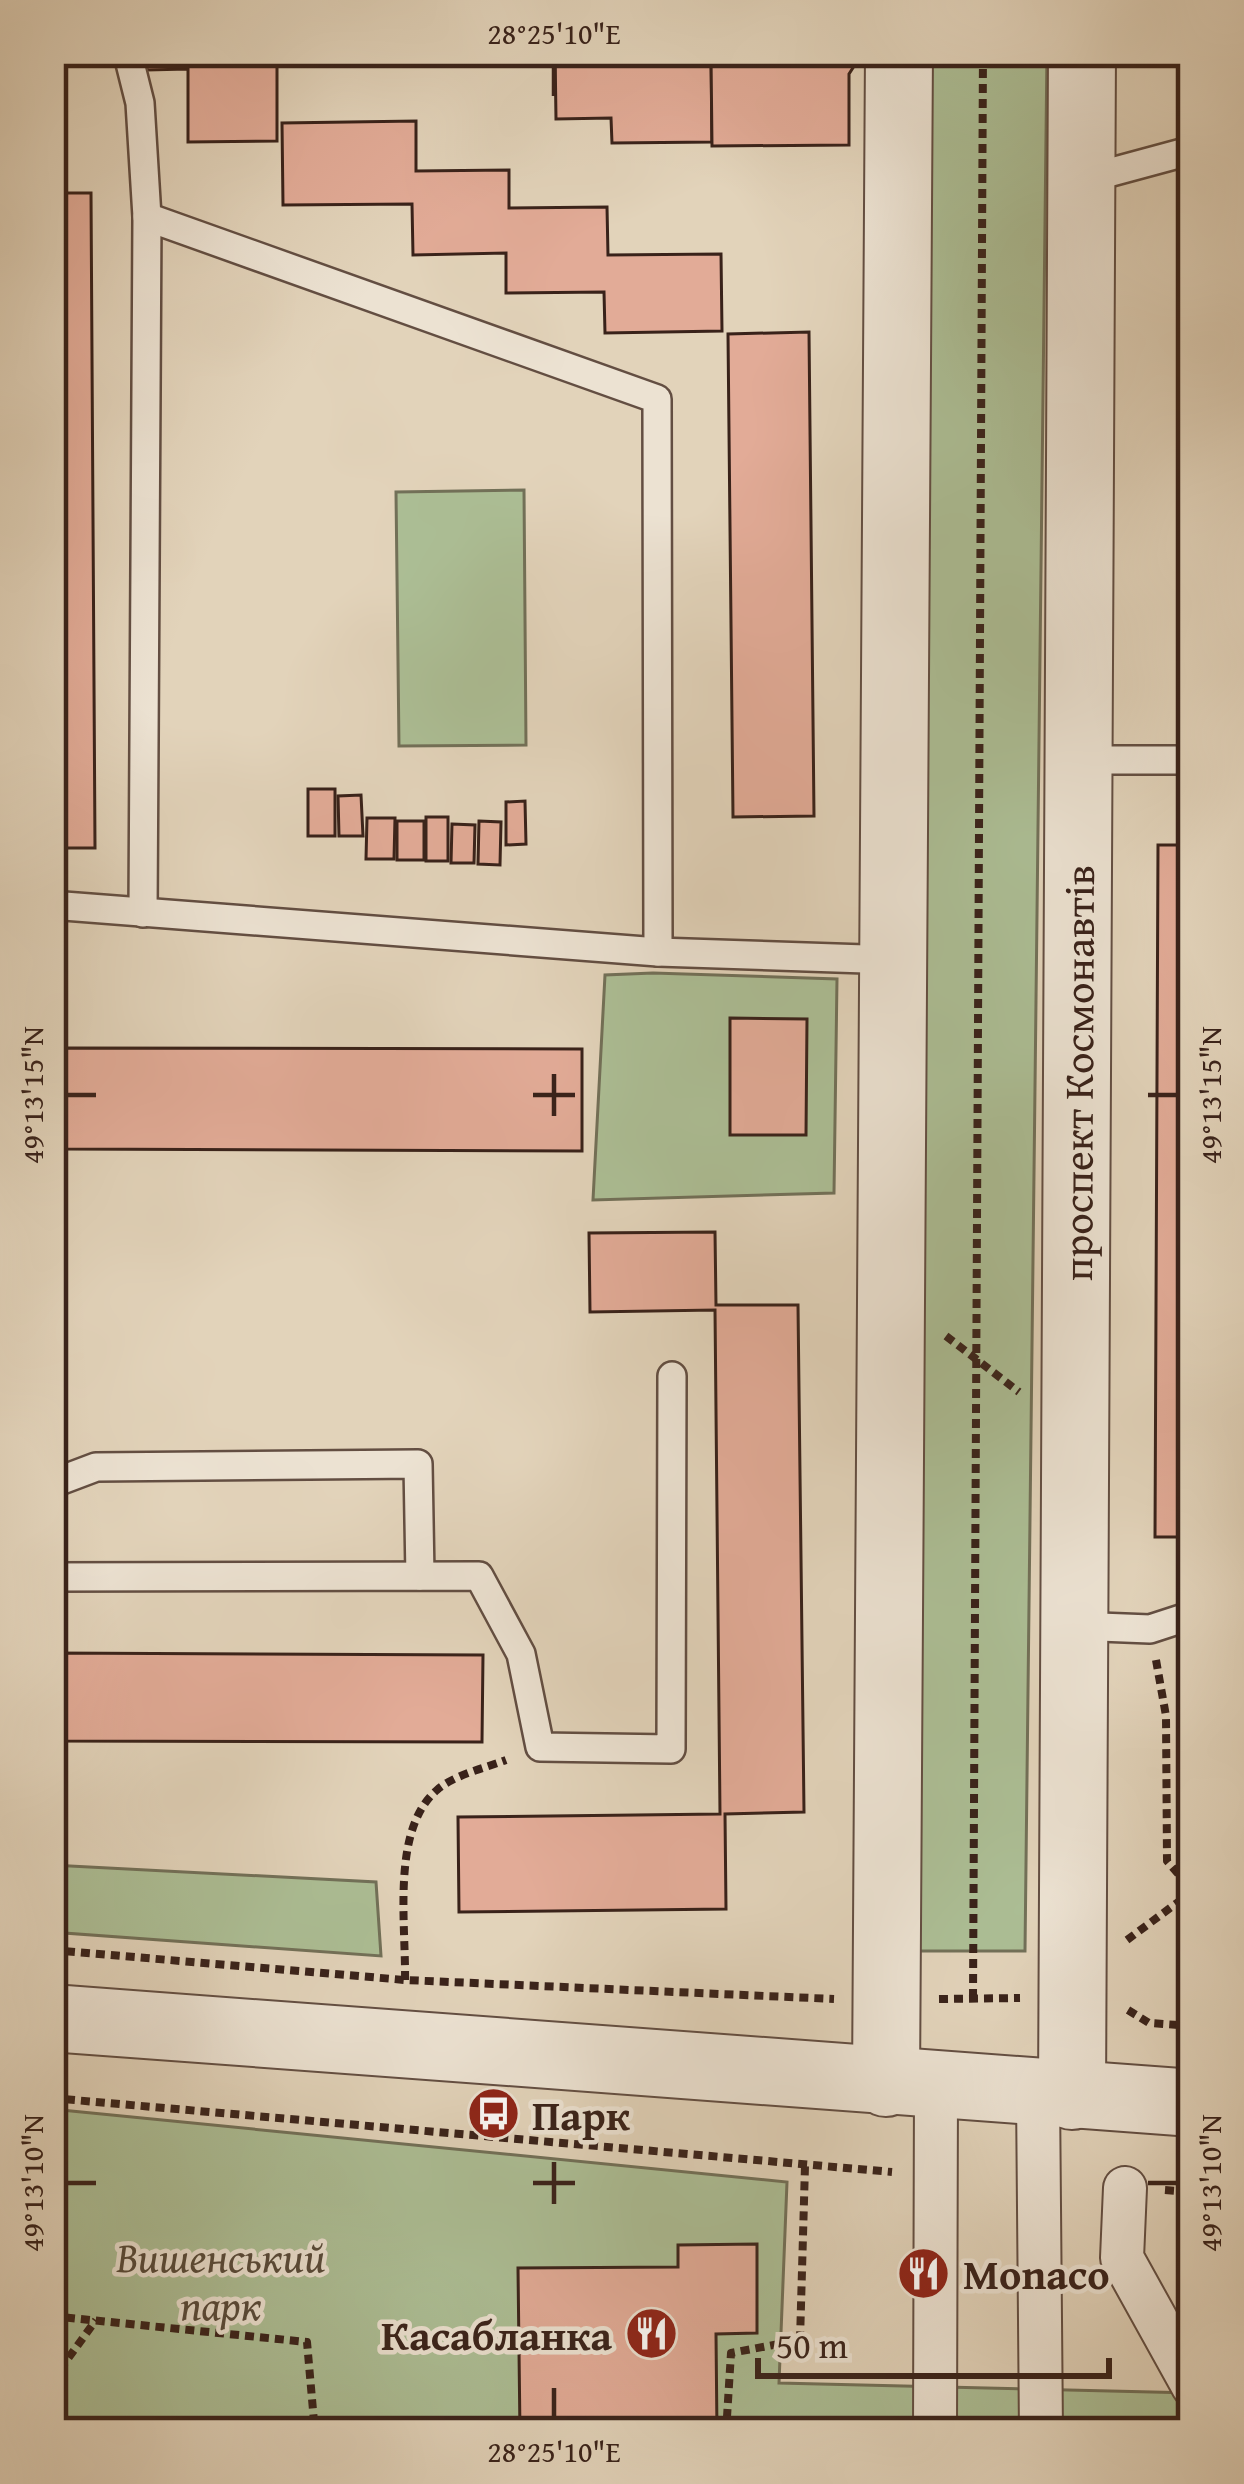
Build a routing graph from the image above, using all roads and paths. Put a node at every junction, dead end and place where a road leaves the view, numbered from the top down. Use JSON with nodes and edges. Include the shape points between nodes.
{"nodes":[{"id":1,"x":127,"y":51,"type":"edge"},
{"id":2,"x":899,"y":51,"type":"edge"},
{"id":3,"x":983,"y":51,"type":"edge"},
{"id":4,"x":1082,"y":51,"type":"edge"},
{"id":5,"x":1193,"y":150,"type":"edge"},
{"id":6,"x":1082,"y":180,"type":"junction"},
{"id":7,"x":147,"y":217,"type":"junction"},
{"id":8,"x":1081,"y":760,"type":"junction"},
{"id":9,"x":1193,"y":760,"type":"edge"},
{"id":10,"x":51,"y":905,"type":"edge"},
{"id":11,"x":143,"y":913,"type":"junction"},
{"id":12,"x":658,"y":952,"type":"junction"},
{"id":13,"x":895,"y":960,"type":"junction"},
{"id":14,"x":892,"y":1294,"type":"junction"},
{"id":15,"x":976,"y":1359,"type":"junction"},
{"id":16,"x":672,"y":1376,"type":"dead end"},
{"id":17,"x":1024,"y":1396,"type":"dead end"},
{"id":18,"x":51,"y":1484,"type":"edge"},
{"id":19,"x":421,"y":1576,"type":"junction"},
{"id":20,"x":51,"y":1577,"type":"edge"},
{"id":21,"x":1193,"y":1615,"type":"edge"},
{"id":22,"x":1074,"y":1626,"type":"junction"},
{"id":23,"x":1150,"y":1629,"type":"junction"},
{"id":24,"x":540,"y":1747,"type":"junction"},
{"id":25,"x":1193,"y":1891,"type":"edge"},
{"id":26,"x":51,"y":1950,"type":"edge"},
{"id":27,"x":1091,"y":1976,"type":"junction"},
{"id":28,"x":405,"y":1979,"type":"junction"},
{"id":29,"x":973,"y":1998,"type":"junction"},
{"id":30,"x":885,"y":1999,"type":"junction"},
{"id":31,"x":51,"y":2018,"type":"edge"},
{"id":32,"x":1193,"y":2026,"type":"edge"},
{"id":33,"x":911,"y":2085,"type":"junction"},
{"id":34,"x":1055,"y":2095,"type":"junction"},
{"id":35,"x":51,"y":2098,"type":"edge"},
{"id":36,"x":1193,"y":2103,"type":"edge"},
{"id":37,"x":805,"y":2166,"type":"junction"},
{"id":38,"x":936,"y":2175,"type":"junction"},
{"id":39,"x":1125,"y":2188,"type":"dead end"},
{"id":40,"x":51,"y":2316,"type":"edge"},
{"id":41,"x":96,"y":2319,"type":"junction"},
{"id":42,"x":51,"y":2382,"type":"edge"},
{"id":43,"x":1193,"y":2386,"type":"edge"},
{"id":44,"x":315,"y":2433,"type":"edge"},
{"id":45,"x":726,"y":2433,"type":"edge"},
{"id":46,"x":935,"y":2433,"type":"edge"},
{"id":47,"x":1041,"y":2433,"type":"edge"}],
"edges":[{"from":1,"to":7,"type":"lane","via":[[140,104]]},
{"from":2,"to":13,"type":"street"},
{"from":3,"to":15,"type":"path"},
{"from":4,"to":6,"type":"street","name":"проспект Космонавтів"},
{"from":5,"to":6,"type":"lane"},
{"from":6,"to":8,"type":"street","name":"проспект Космонавтів"},
{"from":7,"to":11,"type":"lane"},
{"from":7,"to":12,"type":"lane","via":[[657,399]]},
{"from":8,"to":9,"type":"lane"},
{"from":8,"to":22,"type":"street","name":"проспект Космонавтів"},
{"from":10,"to":11,"type":"lane"},
{"from":11,"to":12,"type":"lane"},
{"from":12,"to":13,"type":"lane"},
{"from":13,"to":14,"type":"street"},
{"from":14,"to":15,"type":"path"},
{"from":14,"to":30,"type":"street"},
{"from":15,"to":17,"type":"path"},
{"from":15,"to":29,"type":"path"},
{"from":16,"to":24,"type":"lane","via":[[671,1748]]},
{"from":18,"to":19,"type":"lane","via":[[96,1467],[418,1464]]},
{"from":19,"to":20,"type":"lane"},
{"from":19,"to":24,"type":"lane","via":[[479,1576],[521,1654]]},
{"from":21,"to":23,"type":"lane"},
{"from":22,"to":23,"type":"lane"},
{"from":22,"to":27,"type":"street","name":"проспект Космонавтів"},
{"from":23,"to":25,"type":"path","via":[[1166,1716],[1167,1861]]},
{"from":24,"to":28,"type":"path","via":[[440,1786],[416,1812]]},
{"from":25,"to":27,"type":"path"},
{"from":26,"to":28,"type":"path"},
{"from":27,"to":29,"type":"path"},
{"from":27,"to":32,"type":"path","via":[[1108,1999],[1149,2023]]},
{"from":27,"to":34,"type":"street","name":"проспект Космонавтів"},
{"from":28,"to":30,"type":"path"},
{"from":29,"to":30,"type":"path"},
{"from":30,"to":33,"type":"street"},
{"from":31,"to":33,"type":"street"},
{"from":33,"to":34,"type":"street"},
{"from":33,"to":38,"type":"street"},
{"from":34,"to":36,"type":"street"},
{"from":34,"to":47,"type":"street"},
{"from":35,"to":37,"type":"path"},
{"from":37,"to":38,"type":"path"},
{"from":37,"to":45,"type":"path","via":[[800,2340],[731,2353]]},
{"from":38,"to":46,"type":"street"},
{"from":39,"to":43,"type":"street","via":[[1122,2258]]},
{"from":40,"to":41,"type":"path"},
{"from":41,"to":42,"type":"path"},
{"from":41,"to":44,"type":"path","via":[[307,2342]]}]}
